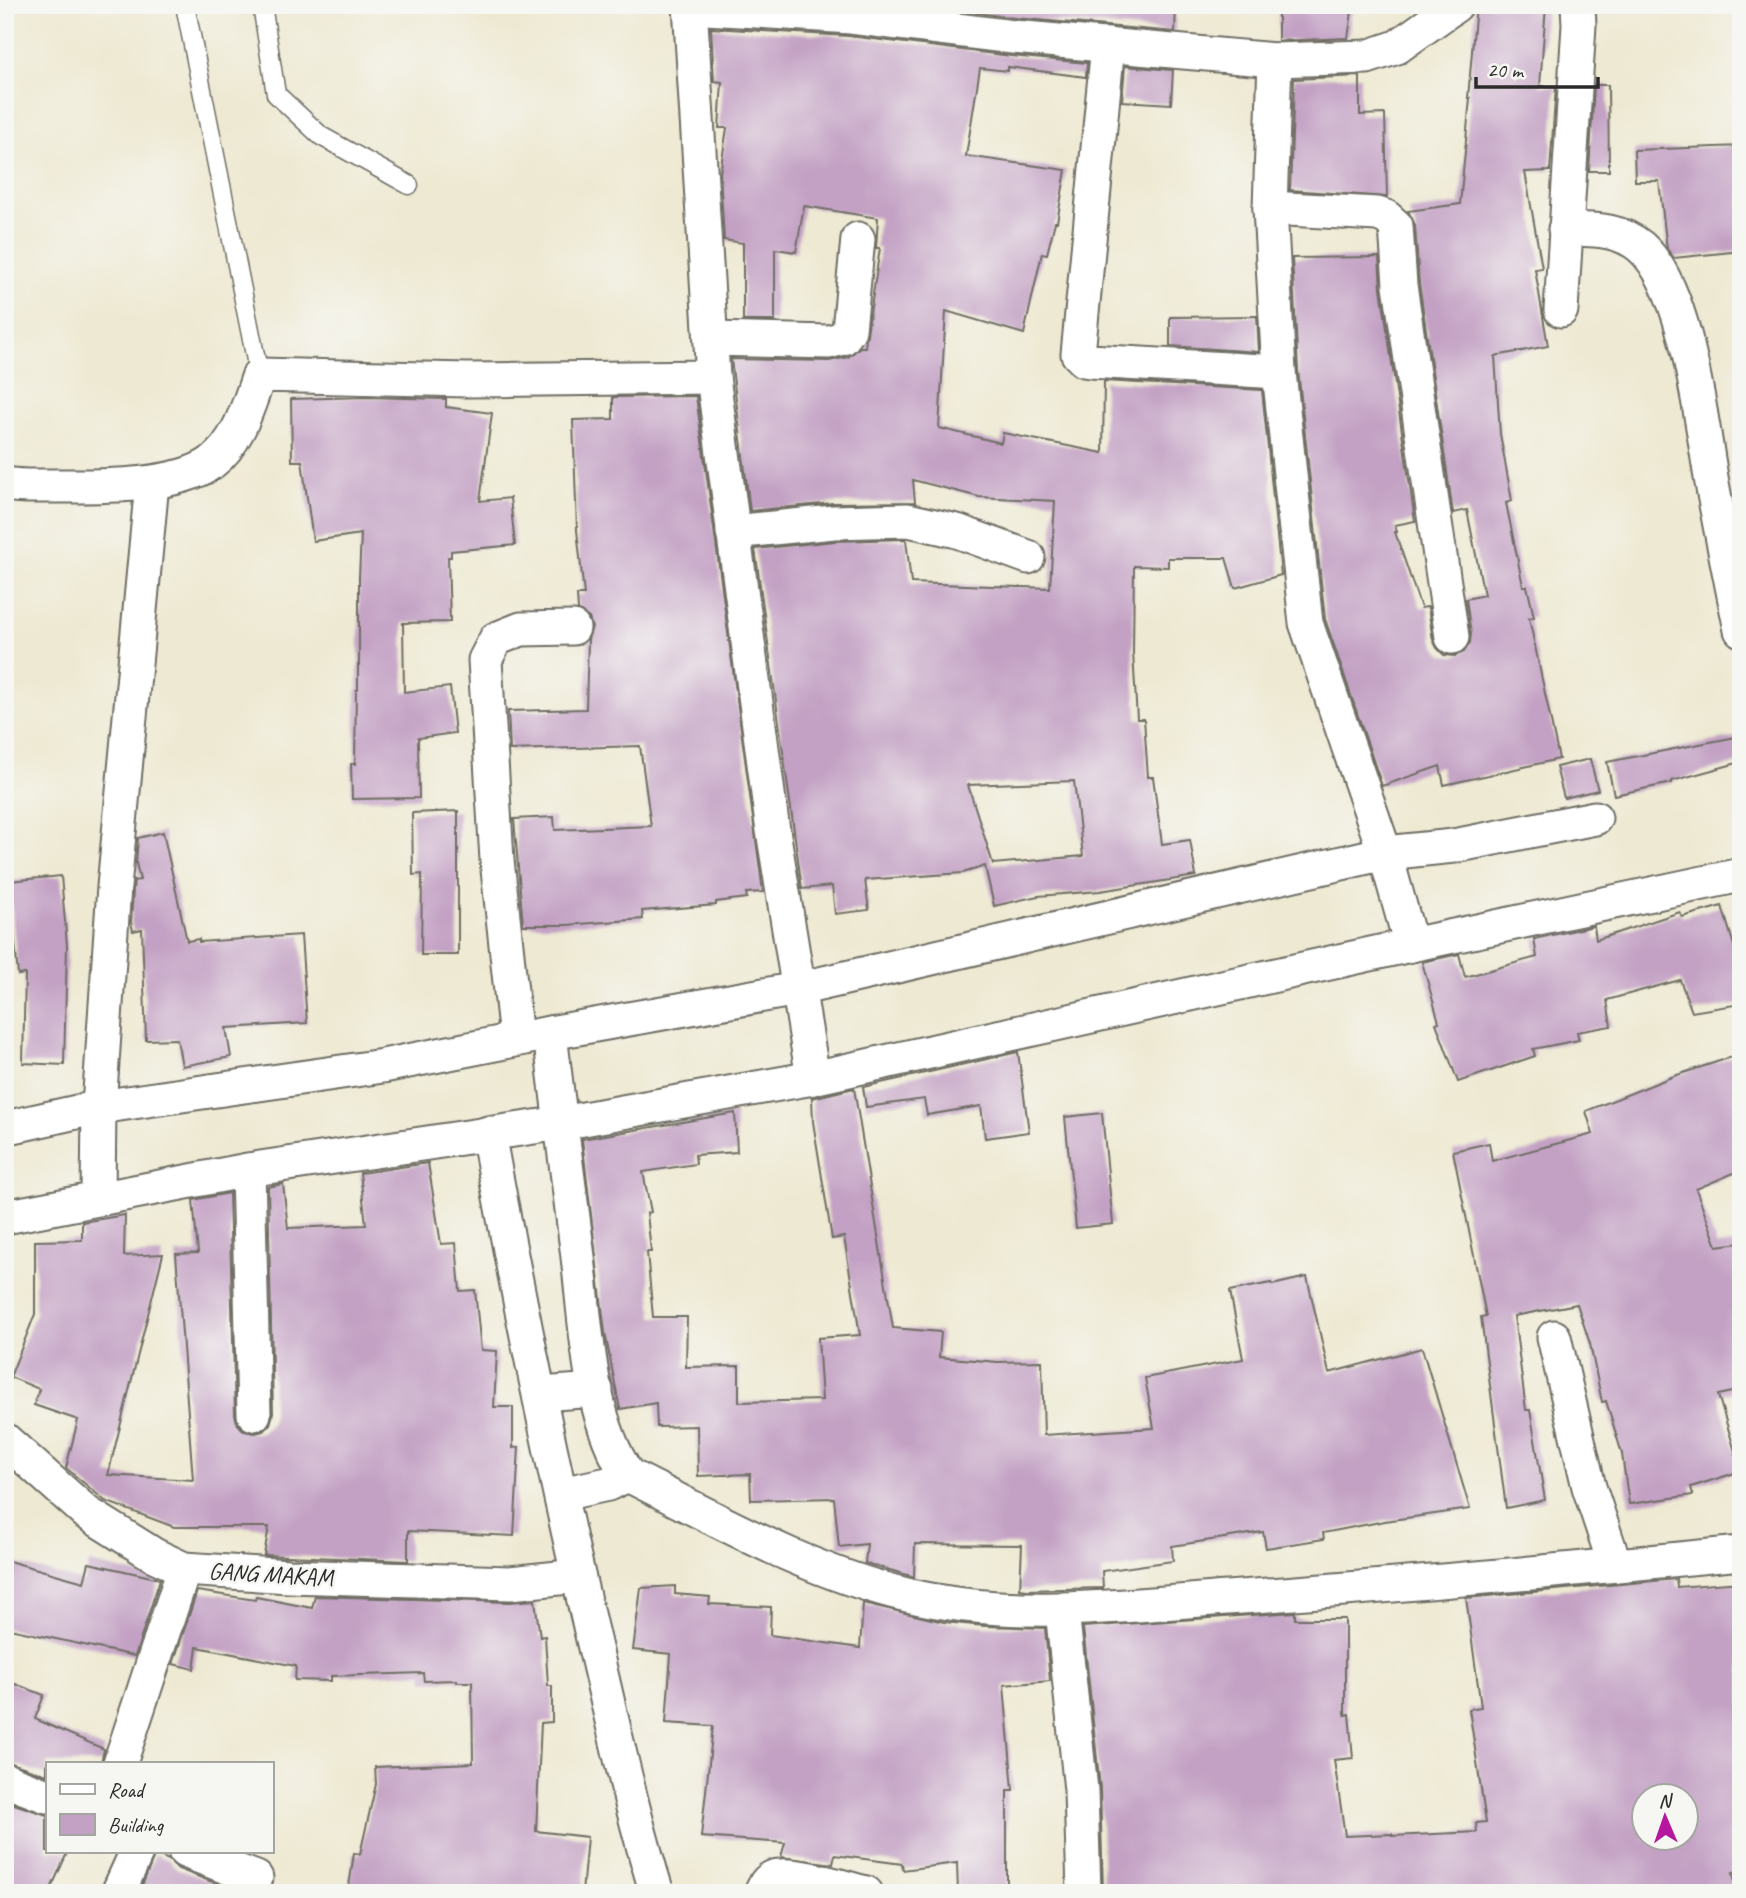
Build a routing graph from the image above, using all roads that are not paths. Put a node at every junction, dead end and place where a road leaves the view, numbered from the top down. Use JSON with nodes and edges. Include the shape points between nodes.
{"nodes":[{"id":1,"x":185,"y":5,"type":"edge"},
{"id":2,"x":262,"y":5,"type":"edge"},
{"id":3,"x":1456,"y":5,"type":"edge"},
{"id":4,"x":1578,"y":5,"type":"edge"},
{"id":5,"x":690,"y":6,"type":"edge"},
{"id":6,"x":1108,"y":45,"type":"junction"},
{"id":7,"x":1275,"y":60,"type":"junction"},
{"id":8,"x":409,"y":185,"type":"dead end"},
{"id":9,"x":1269,"y":208,"type":"junction"},
{"id":10,"x":1565,"y":229,"type":"junction"},
{"id":11,"x":859,"y":239,"type":"dead end"},
{"id":12,"x":1561,"y":310,"type":"dead end"},
{"id":13,"x":712,"y":339,"type":"junction"},
{"id":14,"x":1279,"y":372,"type":"junction"},
{"id":15,"x":259,"y":375,"type":"junction"},
{"id":16,"x":713,"y":377,"type":"junction"},
{"id":17,"x":152,"y":483,"type":"junction"},
{"id":18,"x":5,"y":484,"type":"edge"},
{"id":19,"x":733,"y":532,"type":"junction"},
{"id":20,"x":1028,"y":557,"type":"dead end"},
{"id":21,"x":573,"y":628,"type":"dead end"},
{"id":22,"x":1741,"y":629,"type":"edge"},
{"id":23,"x":1452,"y":637,"type":"dead end"},
{"id":24,"x":1595,"y":818,"type":"dead end"},
{"id":25,"x":1386,"y":859,"type":"junction"},
{"id":26,"x":1741,"y":875,"type":"edge"},
{"id":27,"x":1408,"y":933,"type":"junction"},
{"id":28,"x":801,"y":1001,"type":"junction"},
{"id":29,"x":516,"y":1039,"type":"junction"},
{"id":30,"x":551,"y":1041,"type":"junction"},
{"id":31,"x":812,"y":1072,"type":"junction"},
{"id":32,"x":560,"y":1110,"type":"junction"},
{"id":33,"x":99,"y":1115,"type":"junction"},
{"id":34,"x":5,"y":1128,"type":"edge"},
{"id":35,"x":488,"y":1133,"type":"junction"},
{"id":36,"x":248,"y":1170,"type":"junction"},
{"id":37,"x":97,"y":1187,"type":"junction"},
{"id":38,"x":5,"y":1217,"type":"edge"},
{"id":39,"x":1554,"y":1337,"type":"dead end"},
{"id":40,"x":591,"y":1391,"type":"junction"},
{"id":41,"x":546,"y":1394,"type":"junction"},
{"id":42,"x":254,"y":1414,"type":"dead end"},
{"id":43,"x":5,"y":1440,"type":"edge"},
{"id":44,"x":618,"y":1479,"type":"junction"},
{"id":45,"x":565,"y":1493,"type":"junction"},
{"id":46,"x":1741,"y":1553,"type":"edge"},
{"id":47,"x":1615,"y":1565,"type":"junction"},
{"id":48,"x":184,"y":1569,"type":"junction"},
{"id":49,"x":578,"y":1576,"type":"junction"},
{"id":50,"x":1047,"y":1609,"type":"junction"},
{"id":51,"x":120,"y":1762,"type":"edge"},
{"id":52,"x":5,"y":1780,"type":"edge"},
{"id":53,"x":46,"y":1796,"type":"edge"},
{"id":54,"x":136,"y":1853,"type":"edge"},
{"id":55,"x":190,"y":1853,"type":"edge"},
{"id":56,"x":256,"y":1878,"type":"dead end"},
{"id":57,"x":118,"y":1893,"type":"edge"},
{"id":58,"x":656,"y":1893,"type":"edge"},
{"id":59,"x":761,"y":1893,"type":"edge"},
{"id":60,"x":866,"y":1893,"type":"edge"},
{"id":61,"x":1084,"y":1893,"type":"edge"}],
"edges":[{"from":1,"to":15,"type":"lane"},
{"from":2,"to":8,"type":"lane","via":[[276,94],[321,136]]},
{"from":3,"to":7,"type":"street","via":[[1397,47],[1367,57]]},
{"from":4,"to":10,"type":"street"},
{"from":5,"to":6,"type":"street","via":[[851,17]]},
{"from":5,"to":13,"type":"street"},
{"from":6,"to":7,"type":"street"},
{"from":6,"to":14,"type":"street","via":[[1078,354],[1090,361]]},
{"from":7,"to":9,"type":"street"},
{"from":9,"to":14,"type":"street"},
{"from":9,"to":23,"type":"street","via":[[1377,214],[1396,226],[1400,285]]},
{"from":10,"to":12,"type":"street"},
{"from":10,"to":22,"type":"street","via":[[1622,234],[1642,248],[1664,281],[1693,372]]},
{"from":11,"to":13,"type":"street","via":[[849,330],[843,338],[829,342]]},
{"from":13,"to":16,"type":"street"},
{"from":14,"to":25,"type":"street","via":[[1306,623]]},
{"from":15,"to":16,"type":"street","via":[[467,380]]},
{"from":15,"to":17,"type":"street","via":[[243,422],[228,445],[210,463]]},
{"from":16,"to":19,"type":"street"},
{"from":17,"to":18,"type":"street"},
{"from":17,"to":33,"type":"street","via":[[114,887]]},
{"from":19,"to":20,"type":"street","via":[[908,520],[957,531]]},
{"from":19,"to":28,"type":"street"},
{"from":21,"to":29,"type":"street","via":[[521,629],[496,639],[485,660],[496,860]]},
{"from":24,"to":25,"type":"street"},
{"from":25,"to":27,"type":"street"},
{"from":25,"to":28,"type":"street"},
{"from":26,"to":27,"type":"street"},
{"from":27,"to":31,"type":"street"},
{"from":28,"to":30,"type":"street"},
{"from":28,"to":31,"type":"street"},
{"from":29,"to":30,"type":"street"},
{"from":29,"to":33,"type":"street"},
{"from":30,"to":32,"type":"street"},
{"from":31,"to":32,"type":"street"},
{"from":32,"to":35,"type":"street"},
{"from":32,"to":40,"type":"street"},
{"from":33,"to":34,"type":"street"},
{"from":33,"to":37,"type":"street"},
{"from":35,"to":36,"type":"street"},
{"from":35,"to":41,"type":"street","via":[[524,1326]]},
{"from":36,"to":37,"type":"street"},
{"from":36,"to":42,"type":"street"},
{"from":37,"to":38,"type":"street"},
{"from":39,"to":47,"type":"street","via":[[1589,1487]]},
{"from":40,"to":41,"type":"street"},
{"from":40,"to":44,"type":"street"},
{"from":41,"to":45,"type":"street"},
{"from":43,"to":48,"type":"street","name":"GANG MAKAM","via":[[87,1513]]},
{"from":44,"to":45,"type":"street"},
{"from":44,"to":50,"type":"street","via":[[825,1570],[907,1595],[988,1608]]},
{"from":45,"to":49,"type":"street"},
{"from":46,"to":47,"type":"street"},
{"from":47,"to":50,"type":"street","via":[[1384,1587]]},
{"from":48,"to":49,"type":"street","name":"GANG MAKAM","via":[[510,1583]]},
{"from":48,"to":51,"type":"street"},
{"from":49,"to":58,"type":"street"},
{"from":50,"to":61,"type":"street","via":[[1081,1790]]},
{"from":52,"to":53,"type":"street"},
{"from":54,"to":57,"type":"street"},
{"from":55,"to":56,"type":"street"},
{"from":59,"to":60,"type":"street","via":[[773,1877],[790,1876]]}]}
